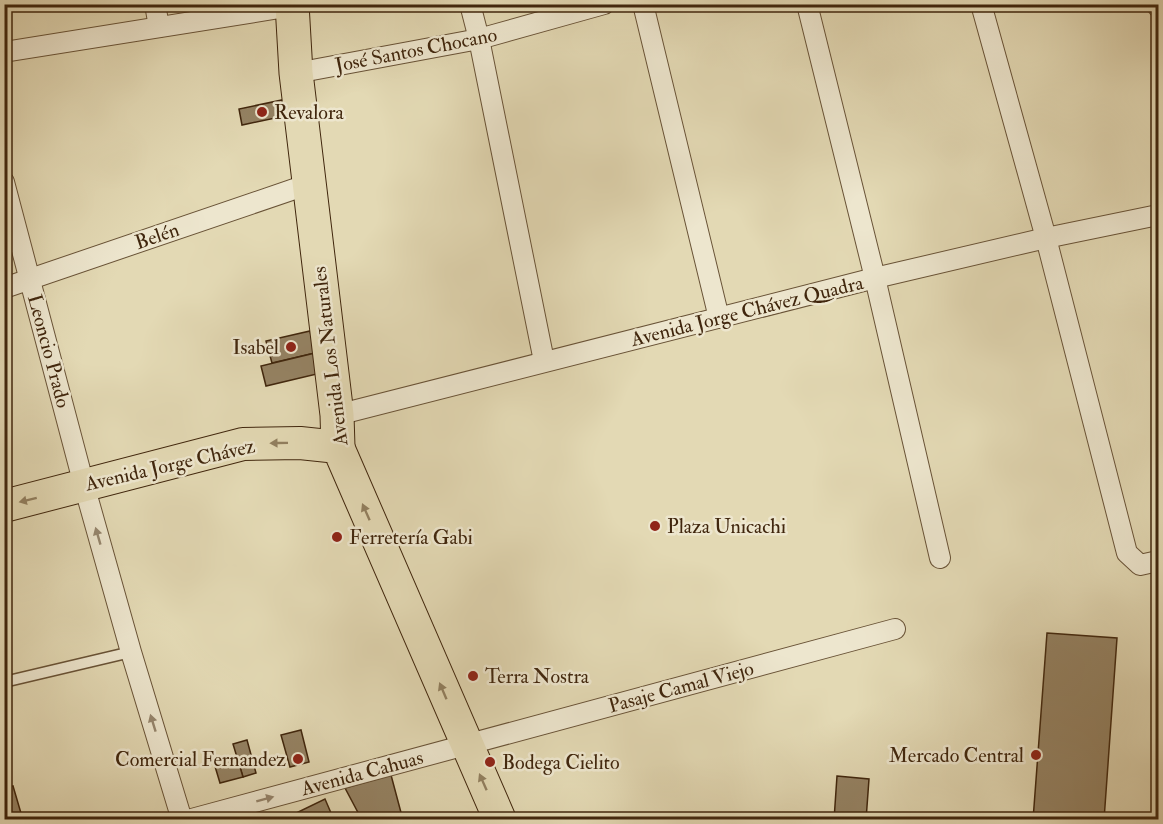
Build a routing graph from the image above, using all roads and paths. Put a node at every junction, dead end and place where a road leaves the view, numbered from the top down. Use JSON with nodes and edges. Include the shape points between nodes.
{"nodes":[{"id":1,"x":155,"y":4,"type":"edge"},
{"id":2,"x":470,"y":4,"type":"edge"},
{"id":3,"x":604,"y":4,"type":"edge"},
{"id":4,"x":643,"y":4,"type":"edge"},
{"id":5,"x":807,"y":4,"type":"edge"},
{"id":6,"x":981,"y":4,"type":"edge"},
{"id":7,"x":292,"y":5,"type":"edge"},
{"id":8,"x":159,"y":27,"type":"junction"},
{"id":9,"x":479,"y":39,"type":"junction"},
{"id":10,"x":4,"y":52,"type":"edge"},
{"id":11,"x":296,"y":74,"type":"junction"},
{"id":12,"x":4,"y":182,"type":"edge"},
{"id":13,"x":309,"y":184,"type":"junction"},
{"id":14,"x":1158,"y":215,"type":"edge"},
{"id":15,"x":1046,"y":238,"type":"junction"},
{"id":16,"x":875,"y":278,"type":"junction"},
{"id":17,"x":30,"y":279,"type":"junction"},
{"id":18,"x":4,"y":288,"type":"edge"},
{"id":19,"x":719,"y":318,"type":"junction"},
{"id":20,"x":544,"y":361,"type":"junction"},
{"id":21,"x":337,"y":415,"type":"junction"},
{"id":22,"x":338,"y":447,"type":"junction"},
{"id":23,"x":84,"y":485,"type":"junction"},
{"id":24,"x":4,"y":506,"type":"edge"},
{"id":25,"x":940,"y":558,"type":"dead end"},
{"id":26,"x":1158,"y":561,"type":"edge"},
{"id":27,"x":896,"y":628,"type":"dead end"},
{"id":28,"x":131,"y":652,"type":"junction"},
{"id":29,"x":4,"y":682,"type":"edge"},
{"id":30,"x":466,"y":745,"type":"junction"},
{"id":31,"x":182,"y":819,"type":"edge"},
{"id":32,"x":188,"y":819,"type":"edge"},
{"id":33,"x":500,"y":819,"type":"edge"}],
"edges":[{"from":1,"to":8,"type":"street"},
{"from":2,"to":9,"type":"street"},
{"from":3,"to":9,"type":"street","name":"José Santos Chocano"},
{"from":4,"to":19,"type":"street"},
{"from":5,"to":16,"type":"street"},
{"from":6,"to":15,"type":"street"},
{"from":7,"to":8,"type":"street"},
{"from":7,"to":11,"type":"highway","name":"Avenida Los Naturales"},
{"from":8,"to":10,"type":"street"},
{"from":9,"to":11,"type":"street","name":"José Santos Chocano"},
{"from":9,"to":20,"type":"street"},
{"from":11,"to":13,"type":"highway","name":"Avenida Los Naturales"},
{"from":12,"to":17,"type":"street","name":"Leoncio Prado"},
{"from":13,"to":17,"type":"street","name":"Belén"},
{"from":13,"to":21,"type":"highway","name":"Avenida Los Naturales"},
{"from":14,"to":15,"type":"street","name":"Avenida Jorge Chávez Quadra"},
{"from":15,"to":16,"type":"street","name":"Avenida Jorge Chávez Quadra"},
{"from":15,"to":26,"type":"street","via":[[1127,553],[1140,564]]},
{"from":16,"to":19,"type":"street","name":"Avenida Jorge Chávez Quadra"},
{"from":16,"to":25,"type":"street"},
{"from":17,"to":18,"type":"street","name":"Belén"},
{"from":17,"to":23,"type":"street","name":"Leoncio Prado"},
{"from":19,"to":20,"type":"street","name":"Avenida Jorge Chávez Quadra"},
{"from":20,"to":21,"type":"street","name":"Avenida Jorge Chávez Quadra"},
{"from":21,"to":22,"type":"highway","name":"Avenida Los Naturales"},
{"from":22,"to":23,"type":"main road","name":"Avenida Jorge Chávez","one_way":true,"via":[[243,444]]},
{"from":30,"to":22,"type":"main road","name":"Avenida Los Naturales","one_way":true},
{"from":23,"to":24,"type":"main road","name":"Avenida Jorge Chávez","one_way":true},
{"from":28,"to":23,"type":"street","name":"Leoncio Prado","one_way":true},
{"from":27,"to":30,"type":"street","name":"Pasaje Camal Viejo"},
{"from":28,"to":29,"type":"lane"},
{"from":31,"to":28,"type":"street","name":"Leoncio Prado","one_way":true},
{"from":32,"to":30,"type":"street","name":"Avenida Cahuas","one_way":true},
{"from":33,"to":30,"type":"main road","name":"Avenida Los Naturales","one_way":true}]}
